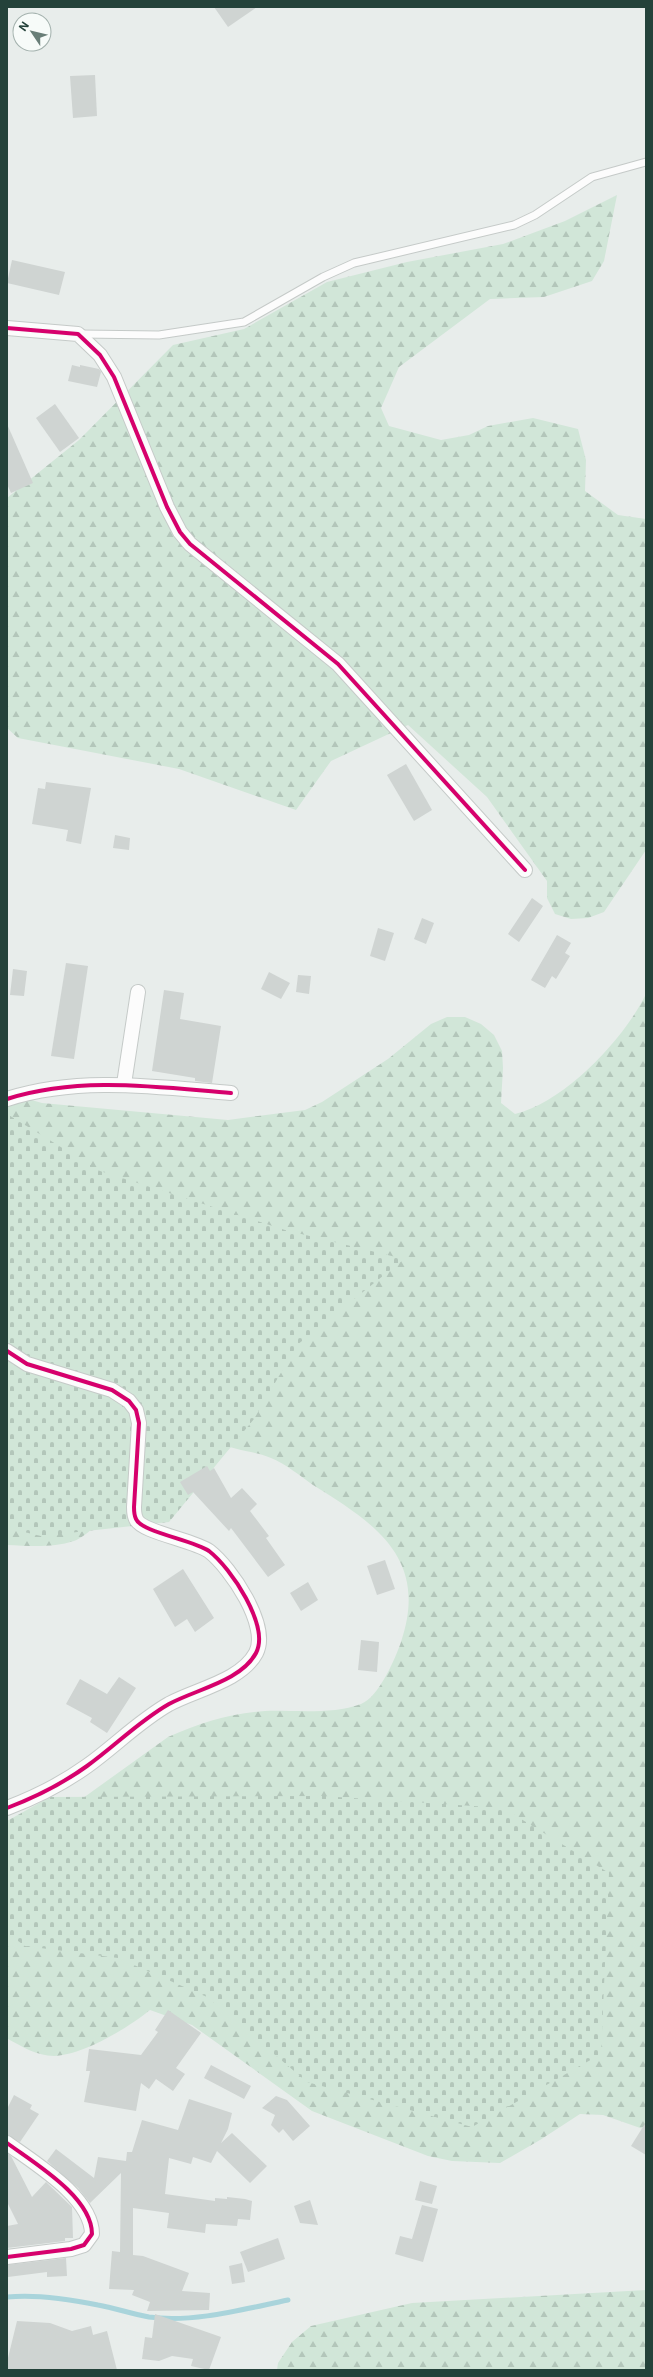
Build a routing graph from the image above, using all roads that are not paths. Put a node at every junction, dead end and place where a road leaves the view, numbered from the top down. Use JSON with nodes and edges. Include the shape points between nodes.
{"nodes":[{"id":1,"x":646,"y":162,"type":"edge"},
{"id":2,"x":7,"y":328,"type":"edge"},
{"id":3,"x":78,"y":334,"type":"junction"},
{"id":4,"x":525,"y":870,"type":"dead end"},
{"id":5,"x":138,"y":992,"type":"dead end"},
{"id":6,"x":124,"y":1084,"type":"junction"},
{"id":7,"x":231,"y":1093,"type":"dead end"},
{"id":8,"x":7,"y":1099,"type":"edge"},
{"id":9,"x":7,"y":1351,"type":"edge"},
{"id":10,"x":7,"y":1808,"type":"edge"},
{"id":11,"x":7,"y":2143,"type":"edge"},
{"id":12,"x":7,"y":2257,"type":"edge"}],
"edges":[{"from":1,"to":3,"type":"lane","via":[[592,177],[535,215],[514,225],[354,263],[323,277],[244,322],[159,335]]},
{"from":2,"to":3,"type":"street"},
{"from":3,"to":4,"type":"street","via":[[100,355],[114,377],[167,507],[180,532],[190,544],[338,664]]},
{"from":5,"to":6,"type":"street"},
{"from":6,"to":7,"type":"street"},
{"from":6,"to":8,"type":"street","via":[[80,1086],[28,1093]]},
{"from":9,"to":10,"type":"street","via":[[26,1364],[112,1390],[130,1401],[136,1410],[139,1423],[134,1507],[136,1520],[145,1528],[191,1541],[209,1551],[226,1568],[260,1631],[256,1652],[243,1671],[169,1705],[55,1788]]},
{"from":11,"to":12,"type":"street","via":[[49,2173],[80,2204],[88,2215],[92,2234],[84,2245],[71,2249]]}]}
